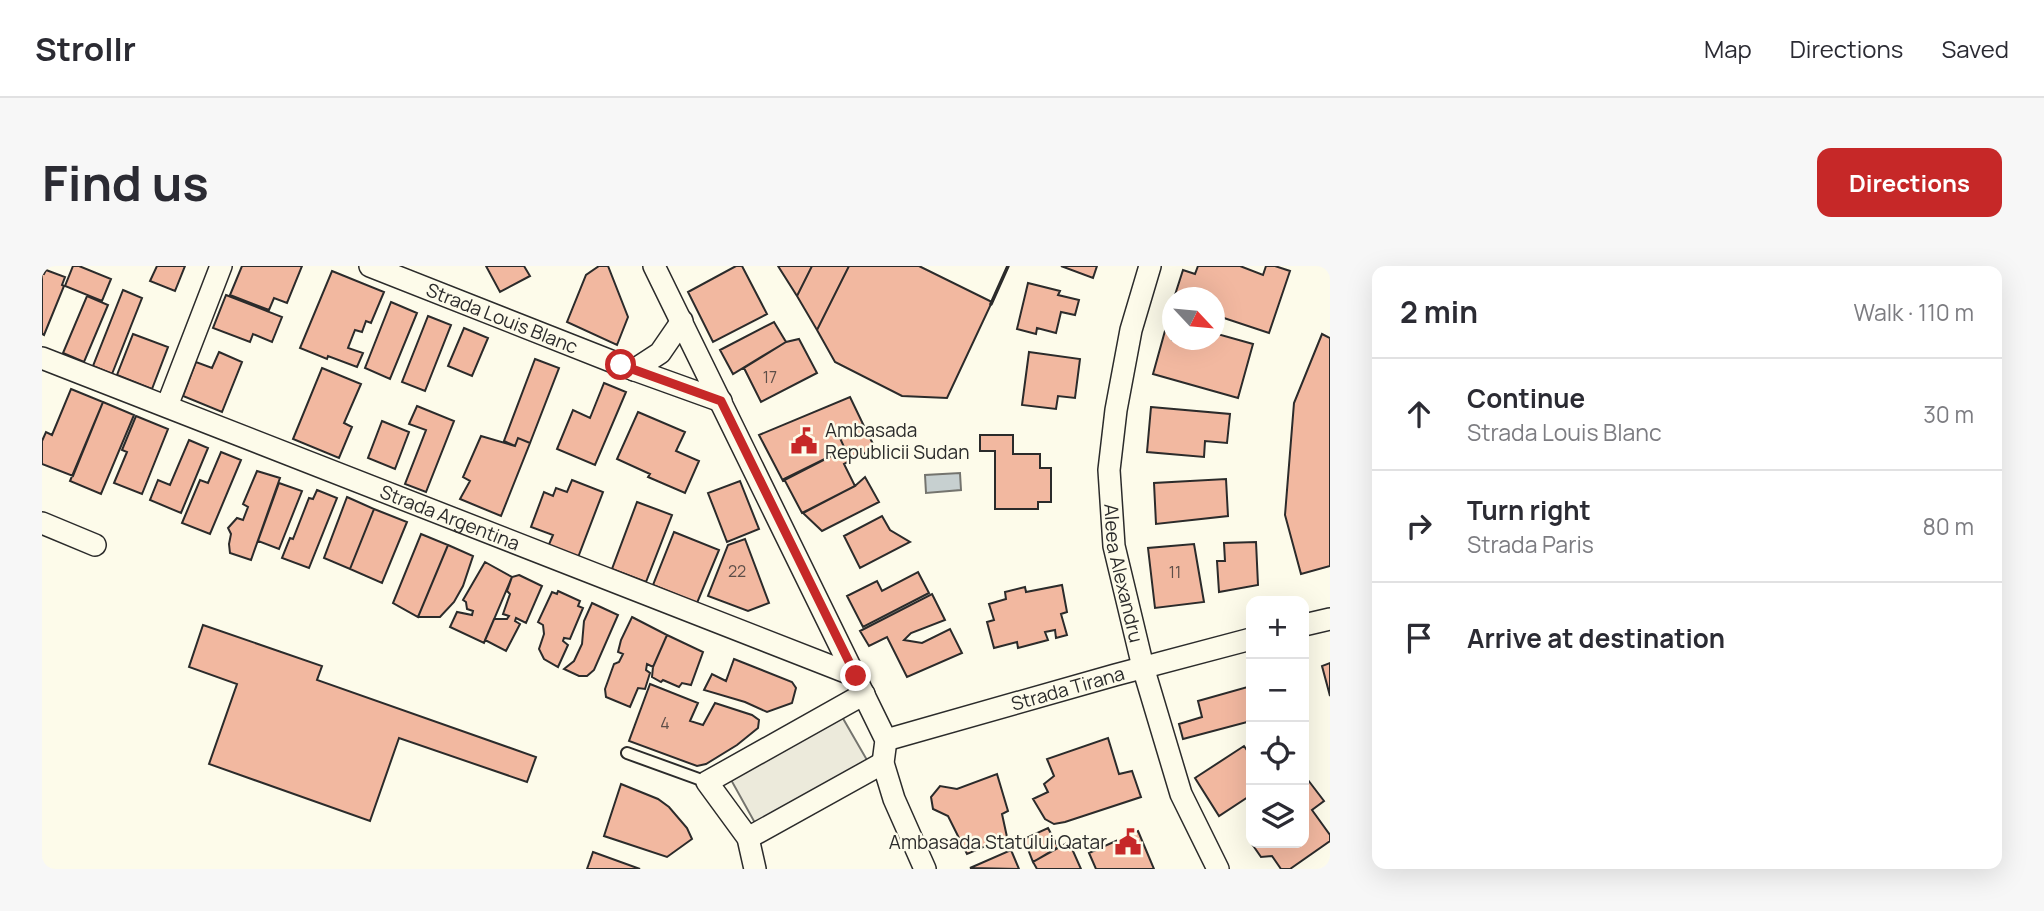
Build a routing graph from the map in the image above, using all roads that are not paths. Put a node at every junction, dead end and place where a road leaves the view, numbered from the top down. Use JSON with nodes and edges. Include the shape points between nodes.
{"nodes":[{"id":1,"x":221,"y":266,"type":"edge"},
{"id":2,"x":370,"y":266,"type":"edge"},
{"id":3,"x":654,"y":266,"type":"edge"},
{"id":4,"x":1150,"y":266,"type":"edge"},
{"id":5,"x":682,"y":321,"type":"junction"},
{"id":6,"x":42,"y":358,"type":"edge"},
{"id":7,"x":634,"y":370,"type":"junction"},
{"id":8,"x":721,"y":401,"type":"junction"},
{"id":9,"x":167,"y":406,"type":"junction"},
{"id":10,"x":42,"y":523,"type":"edge"},
{"id":11,"x":95,"y":545,"type":"dead end"},
{"id":12,"x":1330,"y":619,"type":"edge"},
{"id":13,"x":1309,"y":624,"type":"edge"},
{"id":14,"x":1246,"y":640,"type":"edge"},
{"id":15,"x":1143,"y":667,"type":"junction"},
{"id":16,"x":860,"y":685,"type":"junction"},
{"id":17,"x":886,"y":740,"type":"junction"},
{"id":18,"x":627,"y":753,"type":"dead end"},
{"id":19,"x":883,"y":763,"type":"junction"},
{"id":20,"x":707,"y":782,"type":"junction"},
{"id":21,"x":748,"y":838,"type":"junction"},
{"id":22,"x":755,"y":869,"type":"edge"},
{"id":23,"x":925,"y":869,"type":"edge"},
{"id":24,"x":1218,"y":869,"type":"edge"}],
"edges":[{"from":1,"to":9,"type":"street"},
{"from":2,"to":7,"type":"street","name":"Strada Louis Blanc"},
{"from":3,"to":5,"type":"street"},
{"from":4,"to":15,"type":"street","name":"Aleea Alexandru","via":[[1131,330],[1110,470],[1114,546]]},
{"from":5,"to":7,"type":"street","via":[[660,353]]},
{"from":5,"to":8,"type":"street"},
{"from":6,"to":9,"type":"street","name":"Strada Argentina"},
{"from":7,"to":8,"type":"street","name":"Strada Louis Blanc"},
{"from":8,"to":16,"type":"street"},
{"from":9,"to":16,"type":"street","name":"Strada Argentina"},
{"from":10,"to":11,"type":"street"},
{"from":12,"to":13,"type":"street"},
{"from":14,"to":15,"type":"street","name":"Strada Tirana"},
{"from":15,"to":17,"type":"street","name":"Strada Tirana"},
{"from":15,"to":24,"type":"street","name":"Aleea Alexandru","via":[[1181,794]]},
{"from":16,"to":17,"type":"street"},
{"from":16,"to":20,"type":"street"},
{"from":17,"to":19,"type":"street"},
{"from":18,"to":20,"type":"lane"},
{"from":19,"to":21,"type":"street"},
{"from":19,"to":23,"type":"street"},
{"from":20,"to":21,"type":"street"},
{"from":21,"to":22,"type":"street"}]}
